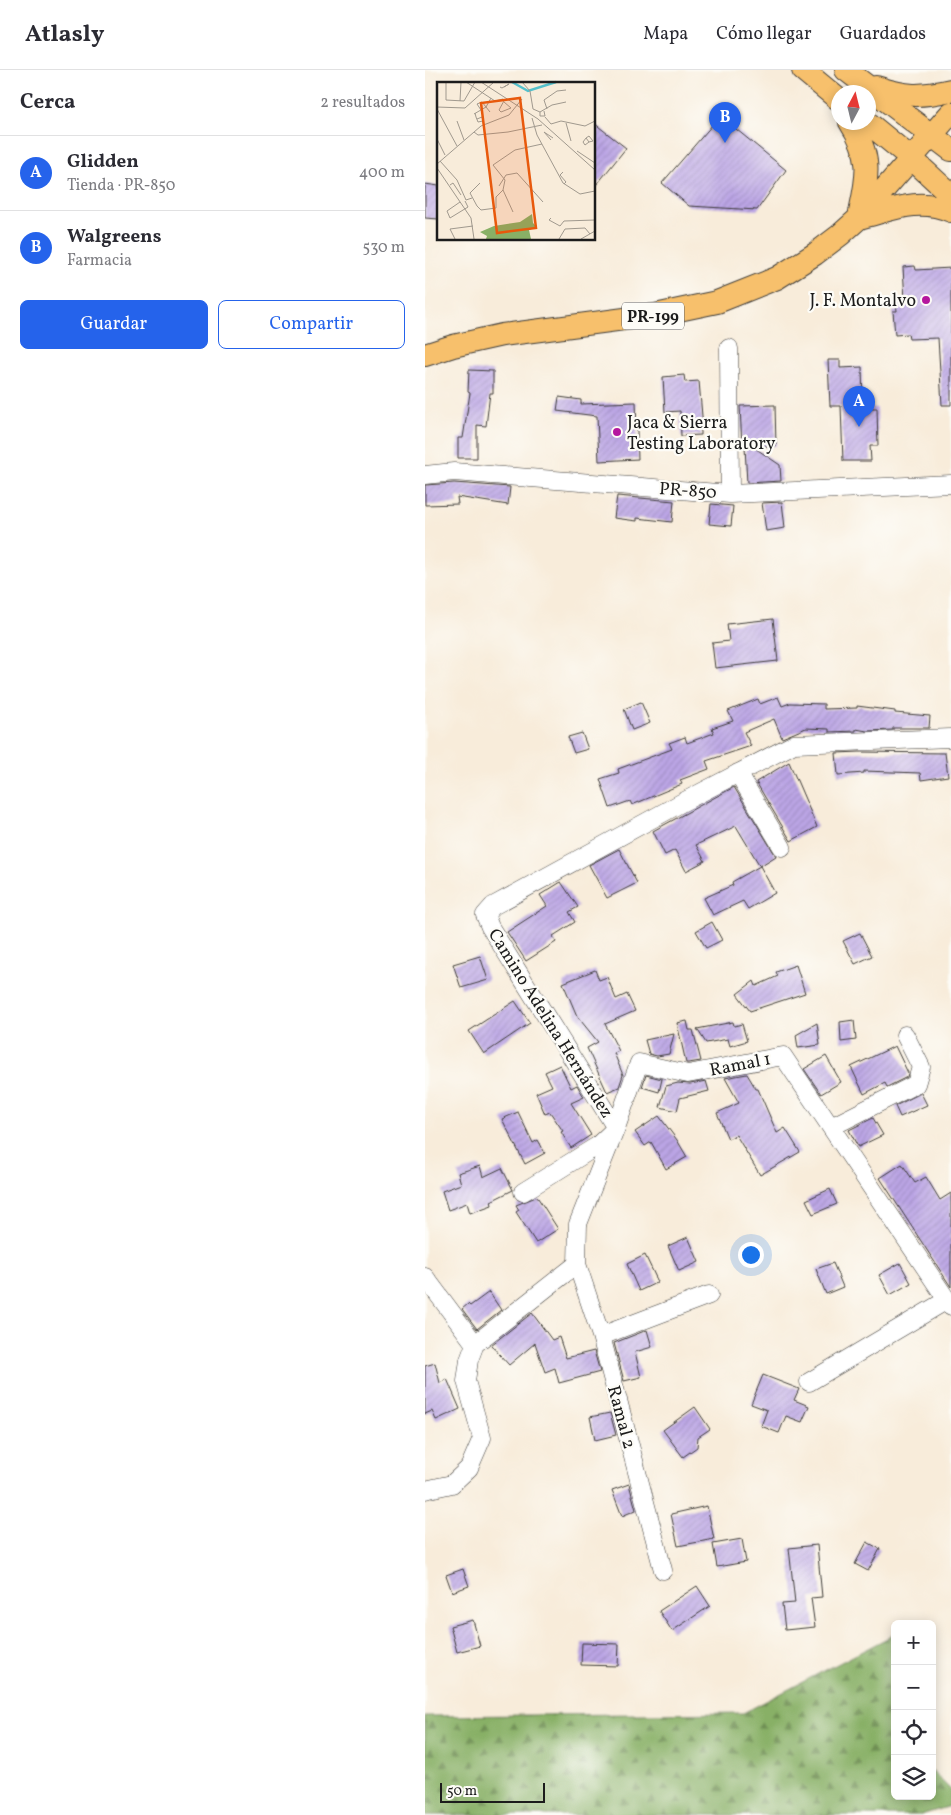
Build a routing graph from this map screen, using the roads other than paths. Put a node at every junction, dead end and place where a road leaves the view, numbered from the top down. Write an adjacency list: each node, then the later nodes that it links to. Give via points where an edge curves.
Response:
1 (803, 70): 4 (main road)
2 (853, 76): 3 (main road, via 903,95 925,96); 8 (main road)
3 (951, 90)
4 (831, 93)
5 (951, 113): 8 (main road, PR-199)
6 (876, 129): 10 (main road)
7 (854, 130): 13 (main road, via 867,162)
8 (931, 135): 9 (main road); 10 (main road, PR-199)
9 (951, 150)
10 (911, 158): 11 (main road); 13 (main road, PR-199)
11 (951, 195)
12 (951, 211): 13 (main road, via 932,205 912,204)
13 (859, 218): 15 (main road, PR-199, via 821,249 777,278 717,302 655,315 503,335)
14 (729, 348): 18 (street)
15 (425, 355)
16 (425, 475): 18 (street, PR-850 / PR-850, via 454,472)
17 (951, 484): 18 (street, PR-850 / PR-850)
18 (730, 494)
19 (951, 738): 20 (street, Camino Adelina Hernández, via 794,744)
20 (738, 774): 21 (street); 24 (street, Camino Adelina Hernández, via 493,906 485,915)
21 (782, 847)
22 (905, 1034): 23 (street, via 921,1067 916,1084)
23 (831, 1127): 24 (street, Ramal 1, via 783,1056 688,1074 639,1063); 29 (street, Ramal 1)
24 (616, 1128): 25 (street, Ramal 1, via 597,1146); 26 (street, Camino Adelina Hernández, via 578,1224)
25 (523, 1192)
26 (577, 1264): 30 (street, Ramal 2); 31 (street)
27 (425, 1277): 31 (street)
28 (709, 1295): 30 (street)
29 (949, 1304): 32 (street)
30 (601, 1336): 34 (street, Ramal 2)
31 (475, 1344): 33 (street, via 466,1382 482,1438 469,1468 451,1484)
32 (809, 1382)
33 (425, 1490)
34 (663, 1570)

